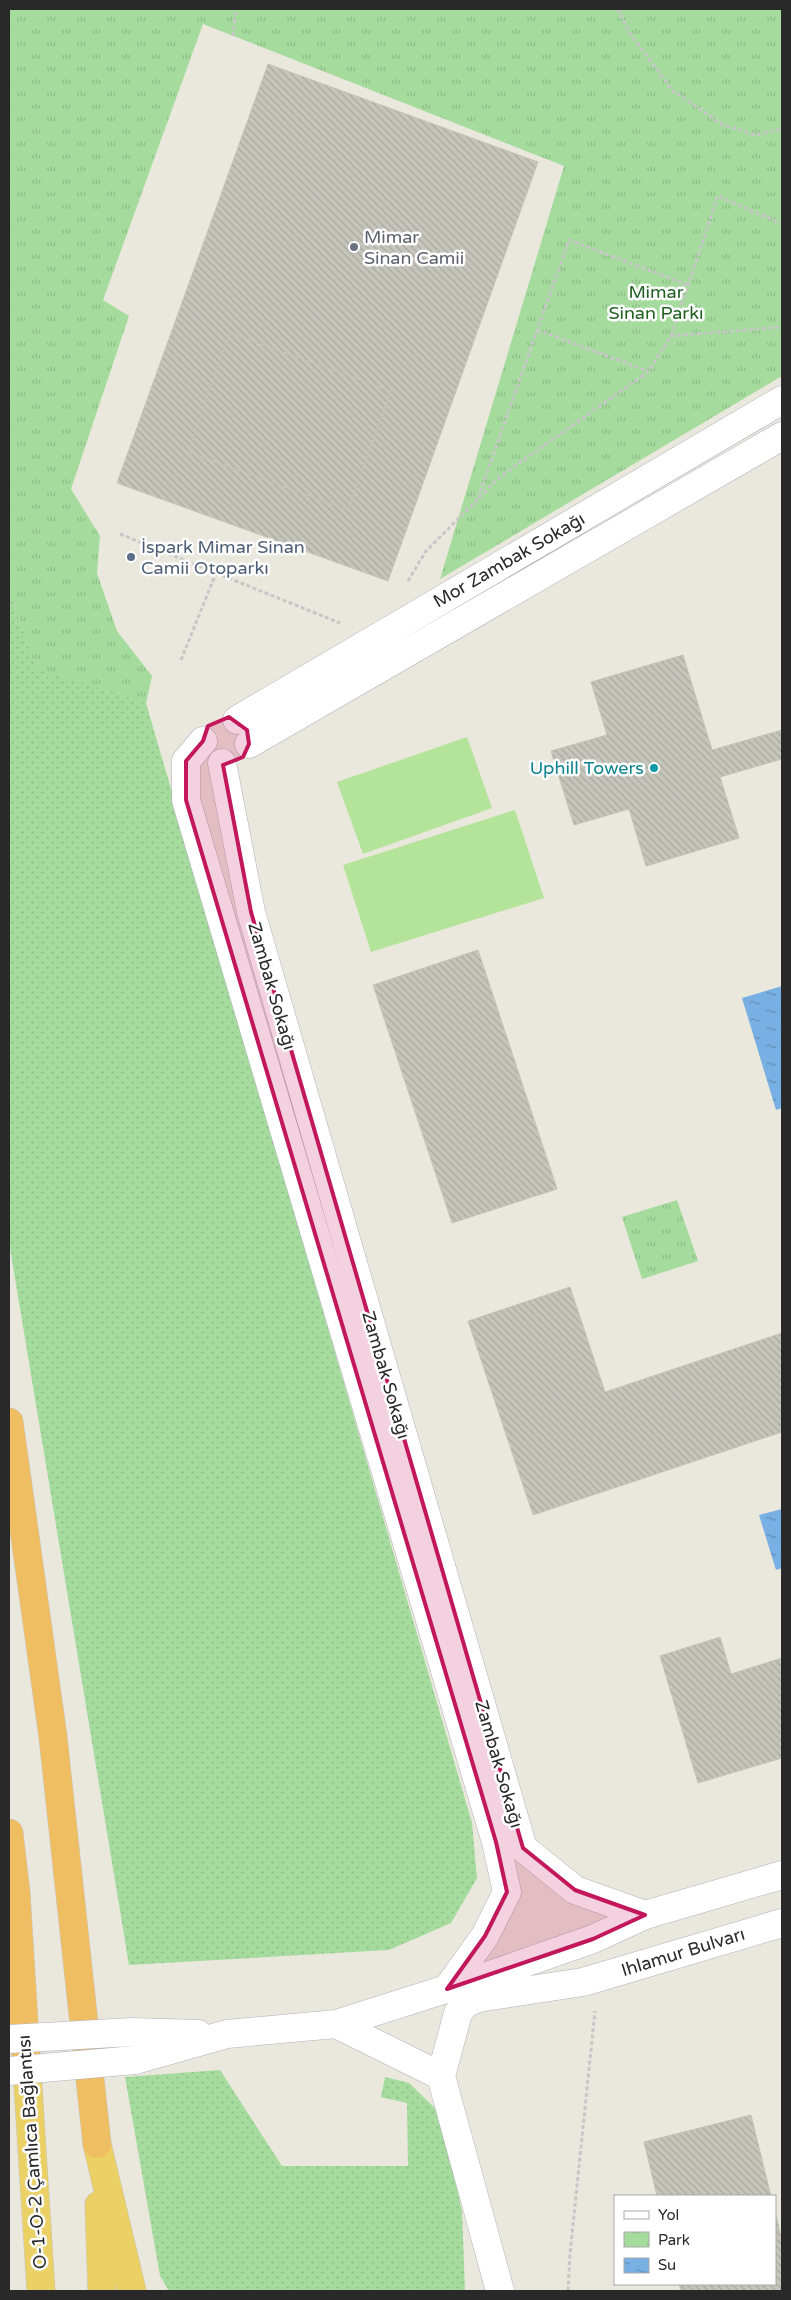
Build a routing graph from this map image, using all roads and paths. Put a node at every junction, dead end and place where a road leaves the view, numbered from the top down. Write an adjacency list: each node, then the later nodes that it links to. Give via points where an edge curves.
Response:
1 (236, 9): 3 (path)
2 (618, 9): 4 (path, via 629,32 672,90 722,124 755,135)
3 (233, 36)
4 (782, 130)
5 (782, 224): 6 (path, via 718,196)
6 (688, 285): 8 (path, via 569,240); 9 (path)
7 (782, 327): 9 (path)
8 (537, 330): 10 (path); 13 (path)
9 (671, 336): 10 (path)
10 (648, 372): 13 (path, via 502,476)
11 (782, 400): 17 (street, Mor Zambak Sokağı)
12 (782, 436): 21 (street, Mor Zambak Sokağı)
13 (477, 501): 16 (path, via 426,551)
14 (120, 534): 15 (path)
15 (216, 573): 17 (path); 18 (path)
16 (406, 586)
17 (376, 638): 19 (street, Mor Zambak Sokağı)
18 (181, 660)
19 (237, 720): 20 (street, via 214,720 204,733); 21 (street, via 247,730)
20 (203, 741): 22 (street, via 209,756); 29 (street, via 186,761 186,800 496,1842 507,1892 485,1936)
21 (249, 744): 22 (street, via 243,757 229,764)
22 (222, 763): 26 (street, Zambak Sokağı, via 251,912 523,1848 575,1890)
23 (9, 1422): 34 (highway, via 53,1737)
24 (9, 1833): 32 (highway, O-1-O-2 Çamlıca Bağlantısı, via 16,1893)
25 (782, 1875): 26 (street)
26 (645, 1915): 29 (street, via 593,1939)
27 (782, 1923): 28 (street, Ihlamur Bulvarı)
28 (590, 1980): 33 (street, Ihlamur Bulvarı, via 478,1998 466,2003 458,2013); 39 (path, via 597,1995)
29 (447, 1989): 30 (street)
30 (336, 2024): 31 (street); 33 (street)
31 (227, 2034): 32 (street, bridge, via 132,2032); 32 (street, bridge, via 135,2060)
32 (15, 2055): 35 (highway, O-1-O-2 Çamlıca Bağlantısı)
33 (440, 2076): 38 (street)
34 (97, 2144): 36 (highway); 37 (highway)
35 (41, 2291)
36 (102, 2291)
37 (132, 2291)
38 (500, 2291)
39 (568, 2291)

